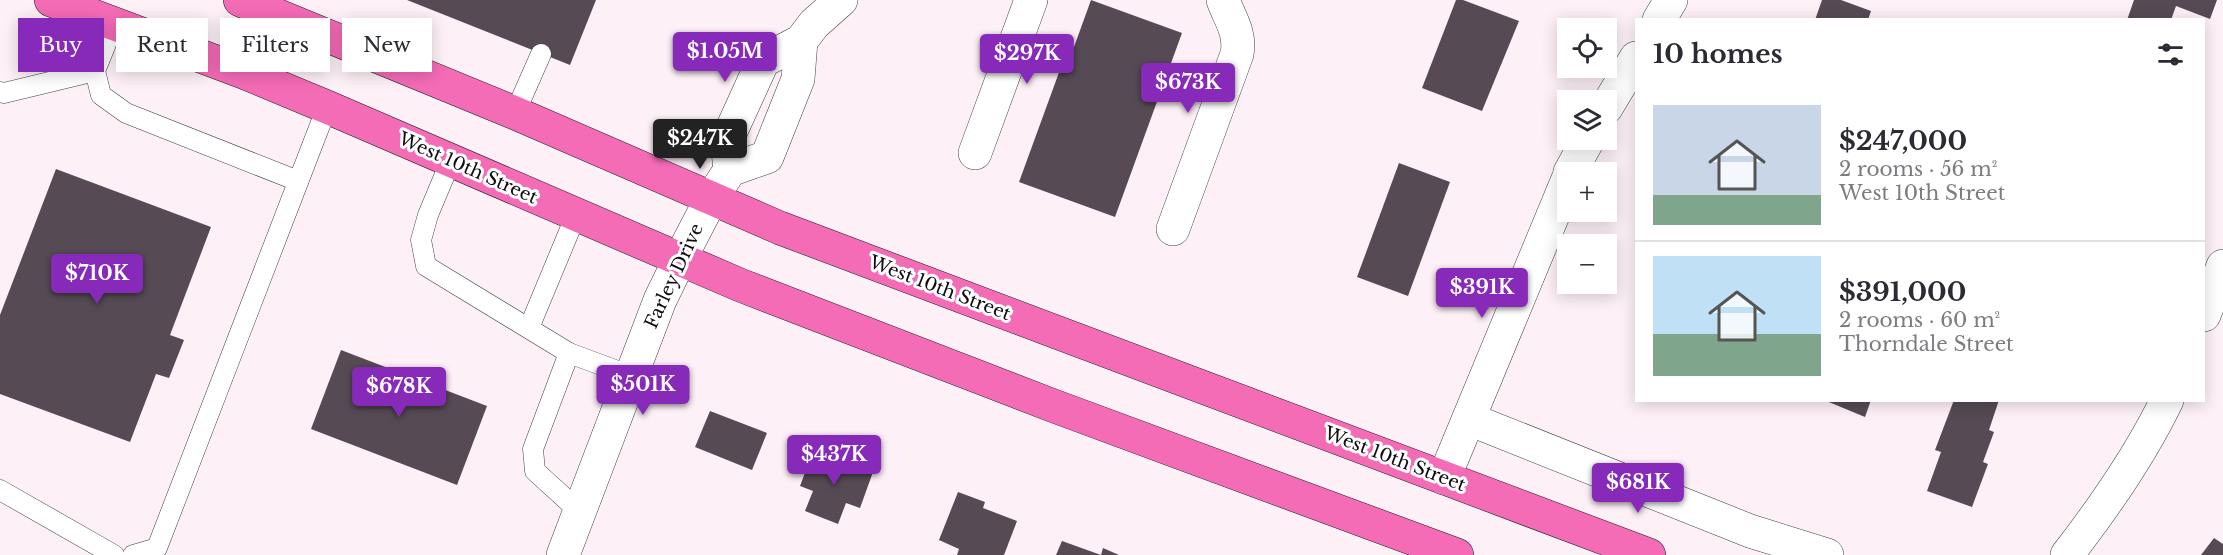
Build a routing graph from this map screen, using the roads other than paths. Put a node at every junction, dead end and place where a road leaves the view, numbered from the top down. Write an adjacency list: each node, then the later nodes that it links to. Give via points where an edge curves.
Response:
1 (51, 0): 8 (main road, West 10th Street)
2 (240, 0): 17 (main road, West 10th Street)
3 (841, 0): 21 (street, Farley Drive, via 801,41 798,79 767,157 730,170)
4 (1031, 0): 18 (street)
5 (1222, 0): 24 (street, via 1238,31 1238,54)
6 (1671, 0): 7 (street)
7 (1660, 18)
8 (114, 24): 9 (lane); 16 (main road, West 10th Street)
9 (104, 48)
10 (542, 54): 17 (lane)
11 (1635, 60): 14 (street)
12 (87, 72): 15 (lane)
13 (95, 72): 20 (lane, via 101,95 126,113)
14 (1617, 90)
15 (0, 92)
16 (327, 107): 19 (main road, West 10th Street); 20 (lane)
17 (516, 113): 21 (main road, West 10th Street)
18 (975, 153)
19 (451, 160): 23 (main road, West 10th Street); 28 (lane, via 421,240 426,266)
20 (298, 181): 36 (lane)
21 (711, 199): 25 (street, Farley Drive); 33 (main road, West 10th Street)
22 (1557, 206): 32 (street)
23 (576, 215): 25 (main road, West 10th Street); 28 (lane)
24 (1173, 229)
25 (680, 259): 30 (street, Farley Drive); 40 (main road, West 10th Street, via 1054,406)
26 (2223, 266): 27 (street)
27 (2205, 312)
28 (529, 328): 29 (lane)
29 (569, 353): 30 (lane); 35 (lane, via 533,450 535,471)
30 (631, 376): 35 (street, Farley Drive)
31 (2166, 402): 43 (street, via 2138,456)
32 (1469, 419): 33 (street); 42 (street, via 1750,531)
33 (1444, 478): 41 (main road, West 10th Street)
34 (0, 490): 37 (lane)
35 (580, 512): 39 (street, Farley Drive)
36 (163, 552): 38 (lane)
37 (114, 555)
38 (133, 555)
39 (563, 555)
40 (1457, 555)
41 (1649, 555)
42 (1827, 555)
43 (2067, 555)

